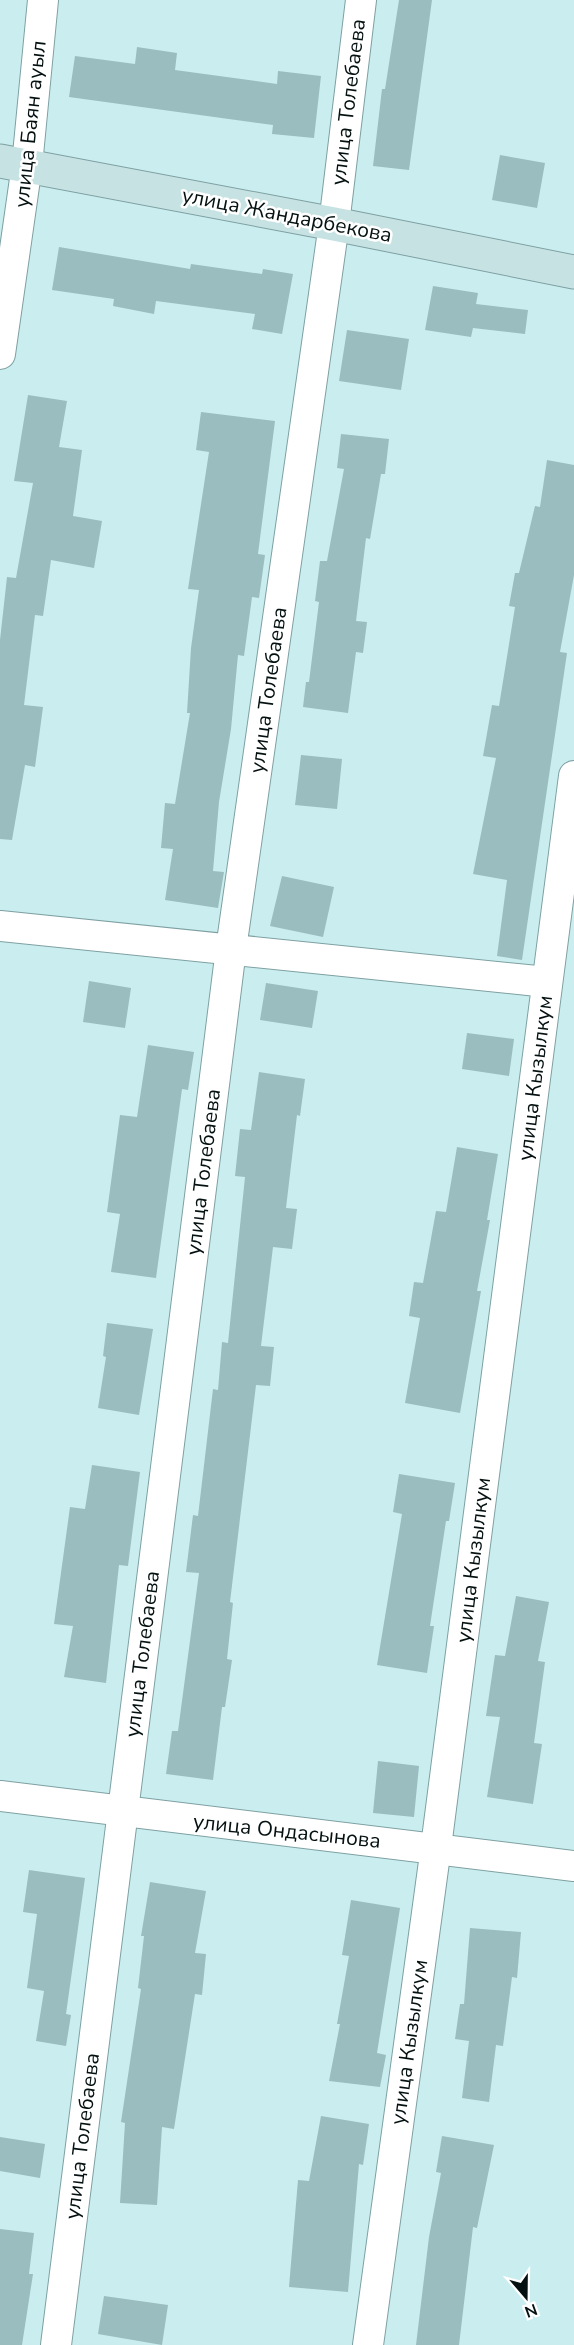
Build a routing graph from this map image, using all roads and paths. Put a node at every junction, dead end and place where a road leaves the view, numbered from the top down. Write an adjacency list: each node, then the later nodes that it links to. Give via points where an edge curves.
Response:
1 (43, 0): 3 (street, улица Баян ауыл)
2 (361, 0): 4 (street, улица Толебаева)
3 (14, 163): 4 (street, улица Жандарбекова); 6 (street, улица Баян ауыл)
4 (334, 224): 5 (street, улица Жандарбекова); 9 (street, улица Толебаева)
5 (574, 272)
6 (0, 354)
7 (574, 776): 10 (street, улица Кызылкум)
8 (0, 926): 9 (street)
9 (231, 949): 10 (street); 12 (street, улица Толебаева)
10 (548, 982): 13 (street, улица Кызылкум)
11 (0, 1796): 12 (street, улица Ондасынова)
12 (123, 1812): 13 (street, улица Ондасынова); 15 (street, улица Толебаева)
13 (436, 1847): 14 (street, улица Ондасынова); 16 (street, улица Кызылкум)
14 (574, 1866)
15 (56, 2345)
16 (368, 2345)

